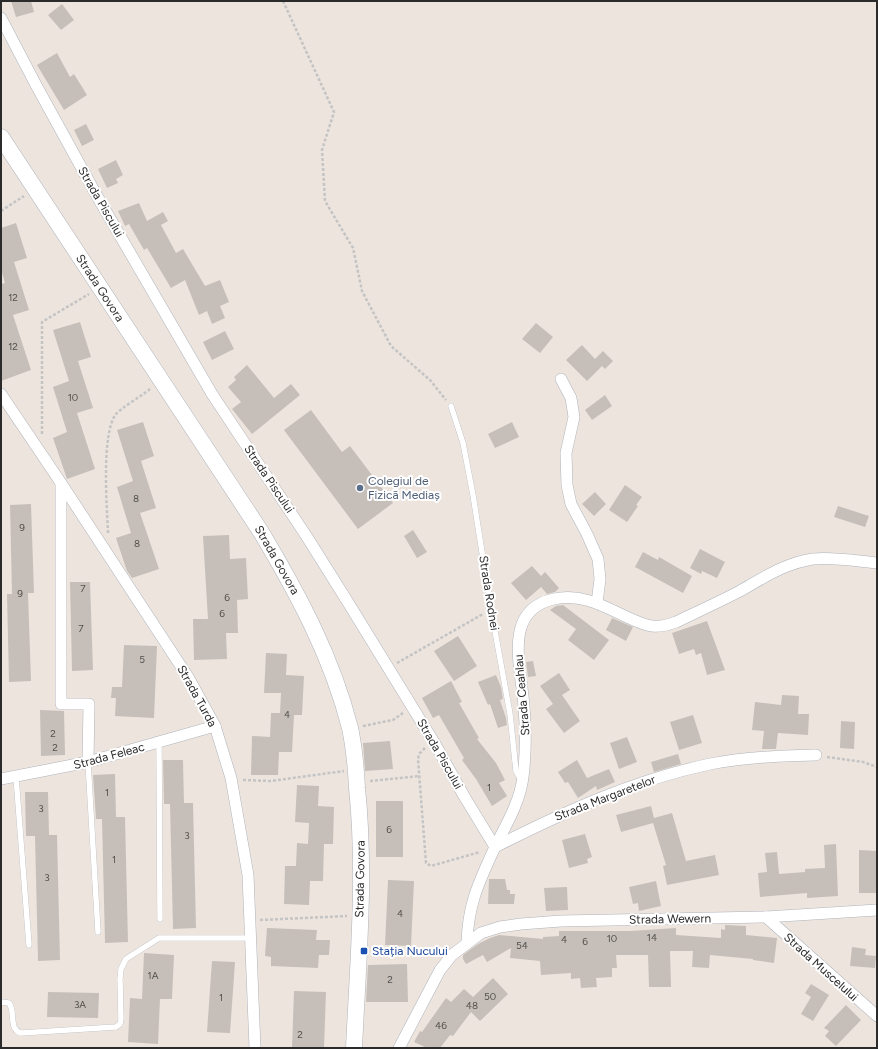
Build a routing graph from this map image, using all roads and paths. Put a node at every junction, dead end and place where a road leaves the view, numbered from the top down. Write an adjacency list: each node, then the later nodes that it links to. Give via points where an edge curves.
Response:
1 (283, 1): 10 (path, via 334,112 322,150 325,201 353,248 362,291 391,346 430,380)
2 (1, 18): 17 (street, Strada Piscului, via 98,196 212,394 307,537)
3 (1, 137): 4 (main road, Strada Govora)
4 (35, 189): 5 (path); 6 (main road, Strada Govora)
5 (1, 211)
6 (99, 288): 8 (main road, Strada Govora); 11 (path, via 42,322)
7 (562, 378): 15 (street, via 571,398 574,417 566,453 567,485 571,504 598,559 600,579)
8 (161, 381): 13 (path, via 116,414 109,430 106,477 109,544); 20 (main road, Strada Govora, via 290,580 322,645)
9 (1, 394): 11 (street, Strada Turda)
10 (451, 406): 16 (lane, Strada Rodnei, via 466,457)
11 (42, 456): 12 (street, Strada Turda)
12 (61, 483): 13 (street, Strada Turda); 24 (street, via 61,704 89,704)
13 (106, 553): 19 (street, Strada Turda, via 188,677)
14 (877, 563): 15 (street, Strada Ceahlau, via 833,558 793,564 666,625 652,626 639,622)
15 (597, 602): 31 (street, Strada Ceahlau, via 572,598 555,599 538,604 525,617 518,638 518,669 524,698 526,736)
16 (491, 609): 17 (path); 31 (lane, Strada Rodnei, via 510,714 516,771)
17 (389, 668): 18 (street, Strada Piscului)
18 (412, 708): 20 (path, via 393,720); 22 (street, Strada Piscului)
19 (215, 726): 21 (street, Strada Feleac); 29 (street, Strada Turda)
20 (350, 728): 26 (main road, Strada Govora)
21 (159, 742): 24 (street, Strada Feleac); 36 (lane)
22 (434, 744): 27 (path, via 419,754); 32 (street, Strada Piscului)
23 (816, 756): 25 (path, via 863,762); 32 (street, Strada Margaretelor, via 770,756 710,764 642,782 575,808)
24 (88, 762): 28 (street, Strada Feleac); 38 (lane)
25 (877, 767)
26 (356, 776): 27 (path); 29 (path, via 271,781); 34 (main road, Strada Govora, via 360,830)
27 (419, 776): 32 (path, via 426,863 431,866)
28 (16, 777): 30 (street, Strada Feleac); 41 (lane)
29 (231, 778): 37 (street, Strada Turda, via 248,875)
30 (1, 779)
31 (523, 779): 32 (street, Strada Ceahlau, via 518,799)
32 (496, 847): 40 (street, via 472,902 467,924)
33 (877, 910): 35 (street, Strada Wewern)
34 (360, 915): 37 (path); 45 (main road, Strada Govora)
35 (766, 917): 40 (street, Strada Wewern, via 521,924 500,926 481,933); 43 (street, Strada Muscelului)
36 (160, 919)
37 (250, 920): 39 (street, Strada Turda)
38 (98, 932)
39 (251, 938): 42 (lane, via 159,938 126,959 120,979 121,1019 116,1027 16,1032 12,1008 9,1003); 44 (street, Strada Turda)
40 (467, 943): 46 (street, Strada Wewern, via 452,955 440,970)
41 (29, 945)
42 (1, 1002)
43 (877, 1016)
44 (255, 1048)
45 (354, 1048)
46 (399, 1048)

